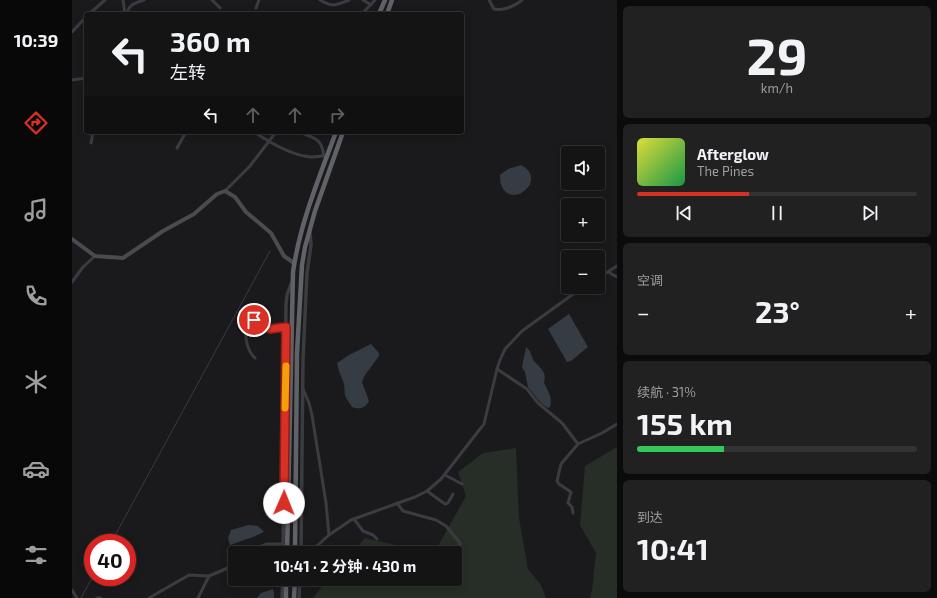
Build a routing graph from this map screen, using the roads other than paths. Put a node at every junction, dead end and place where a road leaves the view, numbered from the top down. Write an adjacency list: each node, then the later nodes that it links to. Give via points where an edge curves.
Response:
1 (104, 0): 17 (street)
2 (122, 0): 18 (street)
3 (144, 0): 19 (street, via 131,5)
4 (212, 0): 15 (street)
5 (259, 0): 16 (street)
6 (320, 0): 7 (street, via 336,5)
7 (349, 0)
8 (363, 0): 14 (street)
9 (375, 0): 14 (street)
10 (384, 0): 21 (highway)
11 (392, 0): 22 (highway)
12 (489, 0): 13 (street, via 494,9 499,10)
13 (522, 0)
14 (371, 4): 20 (street)
15 (220, 8)
16 (256, 8)
17 (91, 12)
18 (125, 12)
19 (127, 12)
20 (364, 12)
21 (381, 12)
22 (388, 12)
23 (84, 19): 24 (street)
24 (72, 32)
25 (84, 78): 26 (street)
26 (72, 80)
27 (93, 134): 35 (street)
28 (185, 134): 36 (street)
29 (257, 134): 34 (street)
30 (275, 134): 34 (street)
31 (304, 134): 37 (street, via 318,140)
32 (335, 134): 37 (highway)
33 (342, 134): 39 (highway)
34 (270, 142): 37 (street, via 303,156); 38 (street)
35 (91, 144)
36 (177, 148)
37 (326, 155): 42 (highway, via 306,212)
38 (225, 191): 41 (main road, via 126,257); 42 (main road, via 235,197 249,215 271,233 284,256)
39 (310, 230): 53 (street); 68 (highway, via 300,284)
40 (72, 239): 41 (main road)
41 (95, 256): 47 (street)
42 (294, 263): 48 (highway)
43 (617, 266): 44 (street)
44 (608, 272): 45 (street); 46 (street)
45 (605, 274)
46 (617, 277)
47 (72, 282)
48 (292, 284): 50 (street, via 286,299); 67 (highway)
49 (573, 294): 52 (street, via 522,331 506,349)
50 (286, 327): 51 (street, via 270,329 254,320 247,325 248,348); 65 (street)
51 (255, 358)
52 (497, 369): 55 (street, via 527,389 538,403 562,423); 56 (street, via 484,424)
53 (303, 389): 63 (street, via 312,415); 69 (street)
54 (617, 424): 55 (street)
55 (578, 444): 61 (street, via 561,464 557,479 559,484 571,492 568,503)
56 (444, 475): 57 (street); 58 (street)
57 (462, 484)
58 (427, 491): 59 (street, via 446,504); 60 (street)
59 (453, 494)
60 (397, 503): 62 (street); 71 (street, via 403,511 436,520 446,526 460,542)
61 (573, 513)
62 (354, 519): 63 (street); 64 (street, via 361,529)
63 (329, 535): 70 (street)
64 (377, 539)
65 (283, 544): 66 (street)
66 (262, 546)
67 (287, 546)
68 (295, 546)
69 (301, 546)
70 (316, 546)
71 (460, 546)
72 (228, 568): 73 (street)
73 (209, 576): 82 (street, via 189,575); 83 (street)
74 (283, 586): 84 (street)
75 (286, 586): 85 (highway)
76 (295, 586): 86 (highway)
77 (300, 586): 87 (street)
78 (72, 590): 79 (street)
79 (77, 598)
80 (97, 598): 81 (street)
81 (101, 598)
82 (149, 598)
83 (198, 598)
84 (282, 598)
85 (286, 598)
86 (294, 598)
87 (299, 598)

